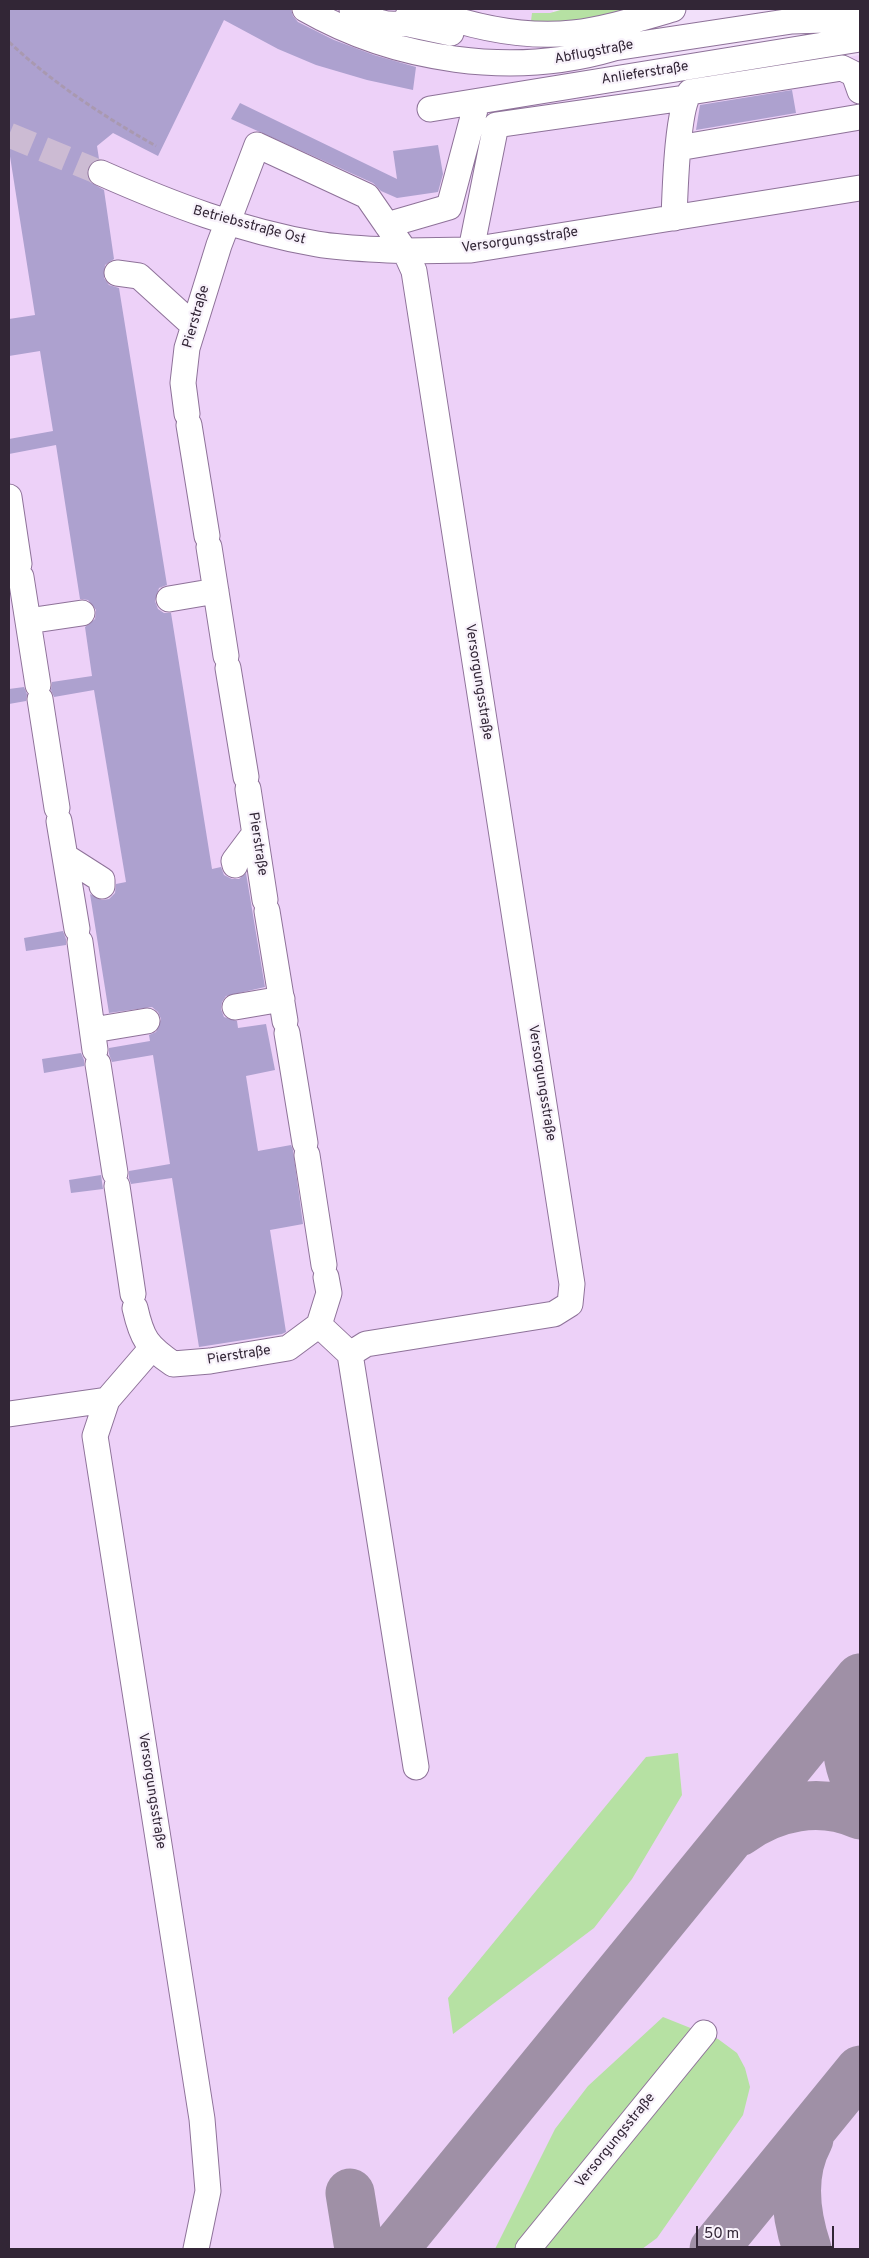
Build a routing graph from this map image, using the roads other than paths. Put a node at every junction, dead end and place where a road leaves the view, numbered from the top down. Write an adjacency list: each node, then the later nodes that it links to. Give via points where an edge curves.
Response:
1 (305, 9): 7 (street, Abflugstraße, via 357,35 392,46 480,62 549,61)
2 (352, 9): 4 (street, via 387,25)
3 (673, 9): 4 (street, via 573,33 532,34)
4 (413, 13): 7 (street, via 493,44)
5 (860, 14): 7 (street, Abflugstraße)
6 (860, 39): 10 (street, Anlieferstraße)
7 (614, 48)
8 (860, 91): 9 (street, via 854,74 842,68 690,92)
9 (685, 98): 13 (street); 19 (street, via 496,125)
10 (477, 102): 11 (street, Anlieferstraße); 18 (street, via 449,207)
11 (430, 109)
12 (860, 117): 13 (street)
13 (678, 148): 16 (street)
14 (101, 173): 17 (street, Betriebsstraße Ost)
15 (860, 188): 16 (street, Versorgungsstraße)
16 (674, 218): 19 (street, Versorgungsstraße)
17 (228, 224): 18 (street, Pierstraße, via 257,145 367,196); 20 (street, Betriebsstraße Ost, via 318,244); 22 (street, Pierstraße)
18 (386, 225): 20 (street)
19 (471, 250): 20 (street, Versorgungsstraße)
20 (404, 251): 38 (street, Versorgungsstraße, via 414,271 572,1284 570,1304 554,1314 366,1344)
21 (117, 273): 22 (street, via 139,276)
22 (194, 326): 24 (street, Pierstraße, via 187,348 183,382)
23 (9, 497): 27 (street, Pierstraße)
24 (216, 591): 25 (street); 28 (street, Pierstraße)
25 (169, 599)
26 (82, 613): 27 (street)
27 (28, 621): 29 (street, Pierstraße)
28 (255, 833): 30 (street); 33 (street, Pierstraße)
29 (66, 858): 31 (street, via 102,880); 35 (street, Pierstraße)
30 (234, 865)
31 (102, 886)
32 (249, 1000): 33 (street)
33 (285, 1018): 36 (street, Pierstraße, via 329,1293)
34 (131, 1019): 35 (street)
35 (95, 1048): 37 (street, Pierstraße, via 134,1301 139,1326)
36 (319, 1325): 37 (street, Pierstraße, via 288,1348 210,1361 173,1364); 38 (street)
37 (151, 1349): 39 (street, Versorgungsstraße)
38 (350, 1354): 41 (street)
39 (107, 1400): 40 (street); 43 (street, Versorgungsstraße, via 95,1436 202,2119 208,2191)
40 (9, 1414)
41 (416, 1767)
42 (704, 2033): 44 (street, Versorgungsstraße)
43 (196, 2249)
44 (528, 2249)

